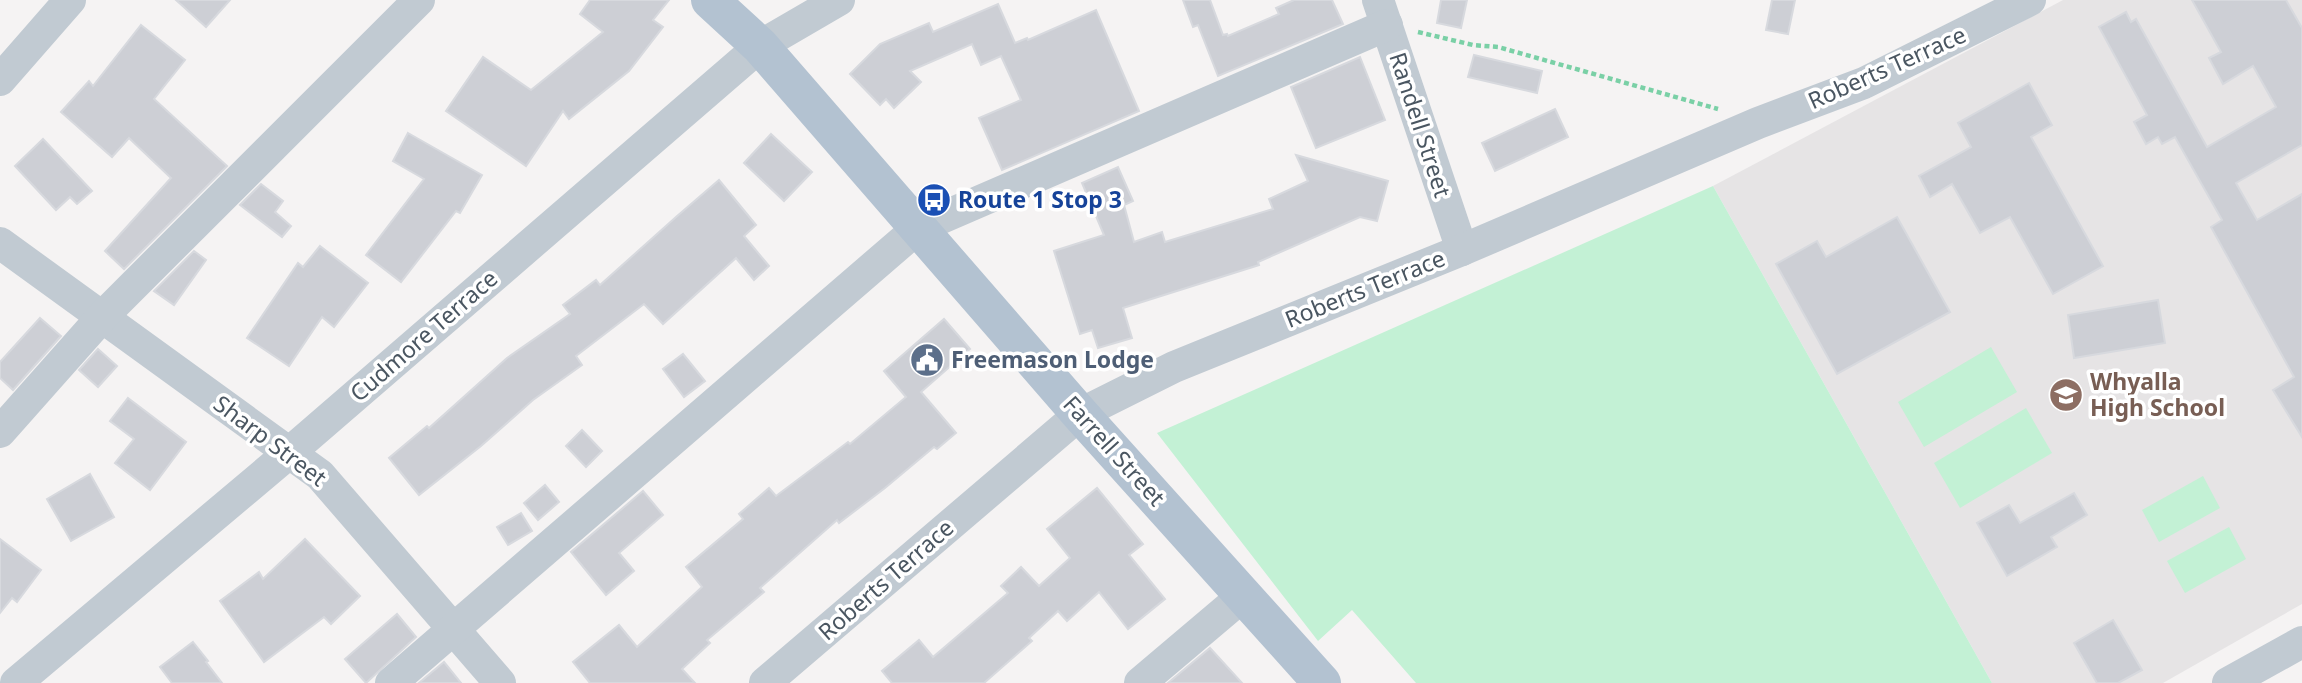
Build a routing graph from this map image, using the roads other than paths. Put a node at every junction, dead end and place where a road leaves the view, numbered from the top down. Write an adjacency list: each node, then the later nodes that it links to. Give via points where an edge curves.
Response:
1 (70, 0): 8 (street)
2 (419, 0): 12 (street)
3 (710, 0): 7 (main road, Farrell Street)
4 (839, 0): 7 (street, Cudmore Terrace)
5 (2030, 0): 11 (street, Roberts Terrace, via 1864,83 1758,123)
6 (1382, 12): 9 (street); 11 (street, Randell Street)
7 (760, 46): 9 (main road, Farrell Street); 15 (street, Cudmore Terrace)
8 (0, 80)
9 (918, 228): 13 (main road, Farrell Street); 17 (street)
10 (0, 243): 12 (street, Sharp Street)
11 (1462, 250): 13 (street, Roberts Terrace, via 1174,367)
12 (102, 317): 14 (street); 15 (street, Sharp Street)
13 (1080, 414): 16 (main road, Farrell Street); 23 (street, Roberts Terrace)
14 (0, 432)
15 (289, 453): 17 (street, Sharp Street, via 320,475); 20 (street, Cudmore Terrace)
16 (1244, 594): 24 (street); 25 (main road, Farrell Street)
17 (453, 629): 21 (street); 22 (street, Sharp Street)
18 (2302, 642): 19 (street)
19 (2244, 679)
20 (16, 683)
21 (391, 683)
22 (500, 683)
23 (765, 683)
24 (1140, 683)
25 (1322, 683)

